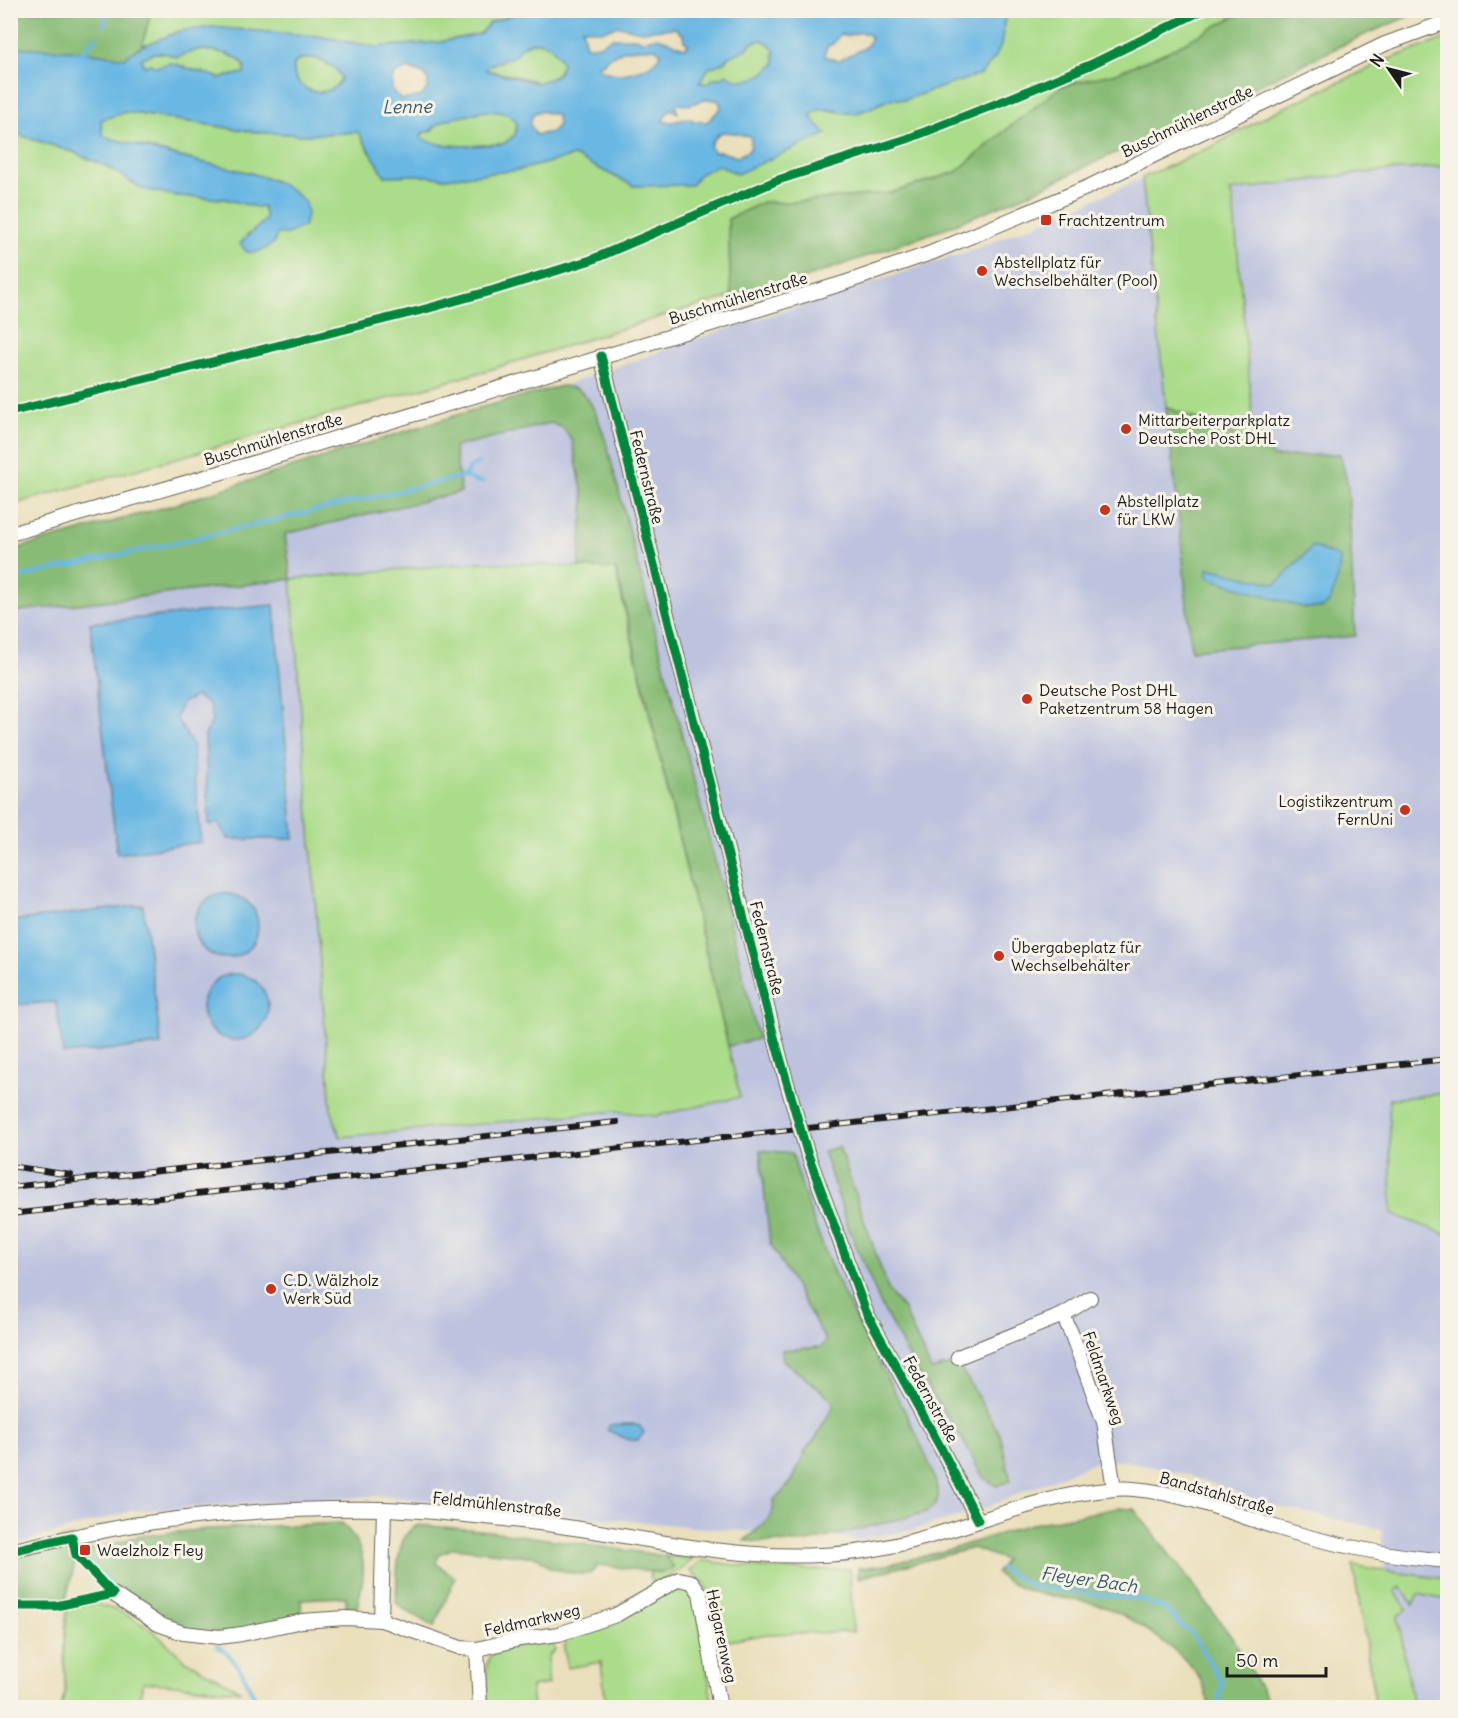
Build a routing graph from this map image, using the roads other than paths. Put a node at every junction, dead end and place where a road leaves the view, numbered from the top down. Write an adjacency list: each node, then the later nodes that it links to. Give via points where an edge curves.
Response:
1 (1448, 21): 2 (street, Buschmühlenstraße, via 1385,44 1086,188 931,253)
2 (601, 356): 3 (street, Buschmühlenstraße); 9 (street, Federnstraße, bridge, via 807,1152 866,1312)
3 (10, 534)
4 (1090, 1298): 5 (street)
5 (1063, 1315): 6 (street); 7 (street, Feldmarkweg, via 1104,1422)
6 (957, 1357)
7 (1114, 1489): 9 (street, Bandstahlstraße, via 1062,1496); 11 (street, Bandstahlstraße, via 1174,1496 1313,1538)
8 (384, 1509): 9 (street, Feldmühlenstraße, via 523,1521 708,1549 816,1556 869,1550); 10 (street, Feldmühlenstraße, via 203,1517 141,1524); 14 (street)
9 (978, 1520)
10 (10, 1551)
11 (1448, 1562)
12 (683, 1579): 15 (street, Feldmarkweg, via 616,1615 559,1634); 17 (street, Heigarenweg, via 692,1582 700,1593)
13 (113, 1594): 14 (street, Feldmarkweg, via 158,1624 183,1633 219,1637 302,1621)
14 (381, 1620): 15 (street, Feldmarkweg, via 461,1648)
15 (477, 1649): 16 (street)
16 (480, 1707)
17 (720, 1707)

